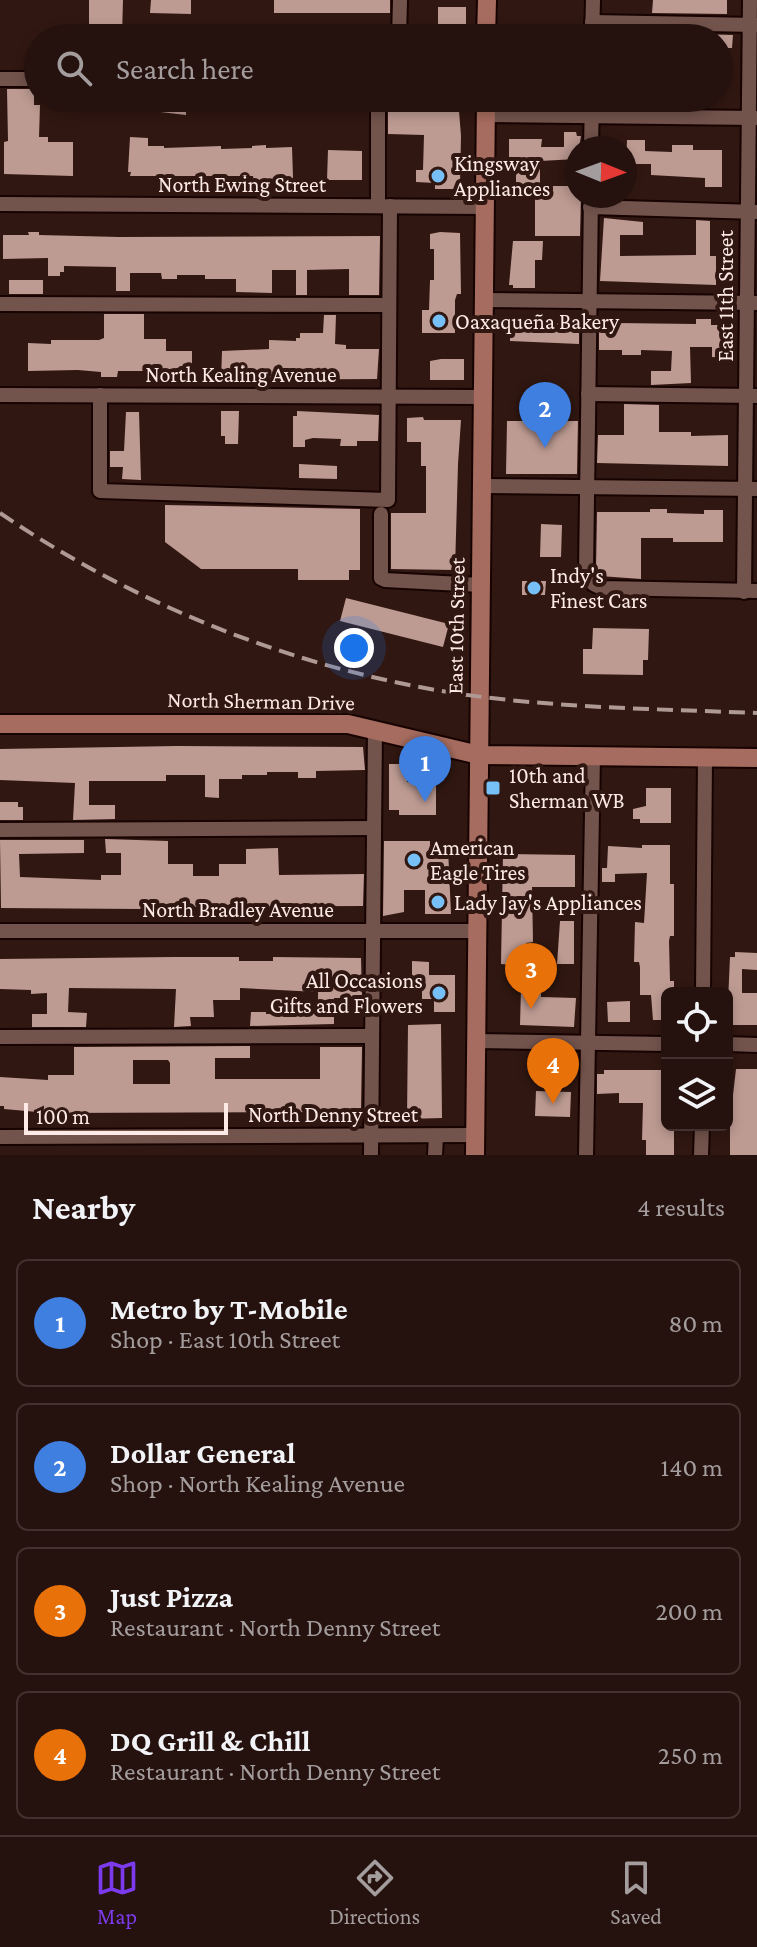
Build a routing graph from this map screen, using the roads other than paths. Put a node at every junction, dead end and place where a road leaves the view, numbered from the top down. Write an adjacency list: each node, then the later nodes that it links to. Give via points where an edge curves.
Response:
1 (400, 0): 6 (street)
2 (487, 0): 7 (main road)
3 (593, 0): 5 (street)
4 (750, 0): 8 (street, East 11th Street)
5 (592, 22): 8 (street)
6 (399, 24)
7 (486, 24)
8 (753, 24): 16 (street, East 11th Street)
9 (0, 79): 10 (street)
10 (24, 79)
11 (379, 112): 20 (street)
12 (486, 112): 21 (main road, East 10th Street)
13 (544, 112): 15 (street)
14 (591, 112): 15 (street)
15 (591, 116): 16 (street); 17 (street)
16 (753, 118): 23 (street, East 11th Street)
17 (591, 136)
18 (0, 204): 20 (street, North Ewing Street)
19 (637, 204): 23 (street)
20 (384, 206): 21 (street, North Ewing Street); 28 (street)
21 (485, 207): 24 (main road, East 10th Street)
22 (590, 208): 25 (street)
23 (752, 212): 26 (street, East 11th Street)
24 (484, 300): 25 (street); 34 (main road, East 10th Street)
25 (589, 301): 26 (street); 29 (street)
26 (752, 303): 32 (street, East 11th Street)
27 (0, 304): 28 (street)
28 (389, 305): 33 (street)
29 (588, 394): 32 (street); 36 (street)
30 (0, 395): 31 (street, North Kealing Avenue)
31 (100, 395): 33 (street, North Kealing Avenue); 33 (street, via 100,491 388,500)
32 (751, 396): 37 (street, East 11th Street)
33 (389, 397): 34 (street, North Kealing Avenue)
34 (482, 397): 35 (main road, East 10th Street)
35 (482, 486): 36 (street); 39 (main road, East 10th Street)
36 (587, 487): 37 (street); 40 (street, via 586,572 592,585)
37 (751, 489): 40 (street, East 11th Street)
38 (381, 514): 39 (street, via 381,578)
39 (481, 585): 43 (main road, East 10th Street)
40 (751, 592)
41 (0, 724): 42 (main road, North Sherman Drive, via 348,724)
42 (375, 729): 43 (main road, North Sherman Drive); 47 (street)
43 (479, 755): 44 (main road, North Sherman Drive); 51 (main road, East 10th Street)
44 (593, 756): 45 (main road, North Sherman Drive); 56 (street)
45 (705, 758): 46 (main road, North Sherman Drive); 52 (street)
46 (757, 758)
47 (374, 828): 48 (street); 49 (street)
48 (0, 830)
49 (373, 930): 50 (street, North Bradley Avenue); 51 (street, North Bradley Avenue); 53 (street)
50 (0, 931)
51 (477, 931): 55 (main road, East 10th Street)
52 (703, 987)
53 (372, 1036): 54 (street); 62 (street)
54 (0, 1037)
55 (476, 1041): 56 (street); 61 (main road, East 10th Street)
56 (588, 1043): 57 (street); 68 (street)
57 (661, 1044)
58 (733, 1044): 59 (street)
59 (757, 1045)
60 (702, 1131): 69 (street)
61 (475, 1135): 63 (street, North Denny Street); 67 (main road, East 10th Street)
62 (371, 1136): 63 (street, North Denny Street); 64 (street, North Denny Street); 65 (street)
63 (436, 1136): 66 (street)
64 (0, 1137)
65 (371, 1155)
66 (435, 1155)
67 (475, 1155)
68 (586, 1155)
69 (701, 1155)

